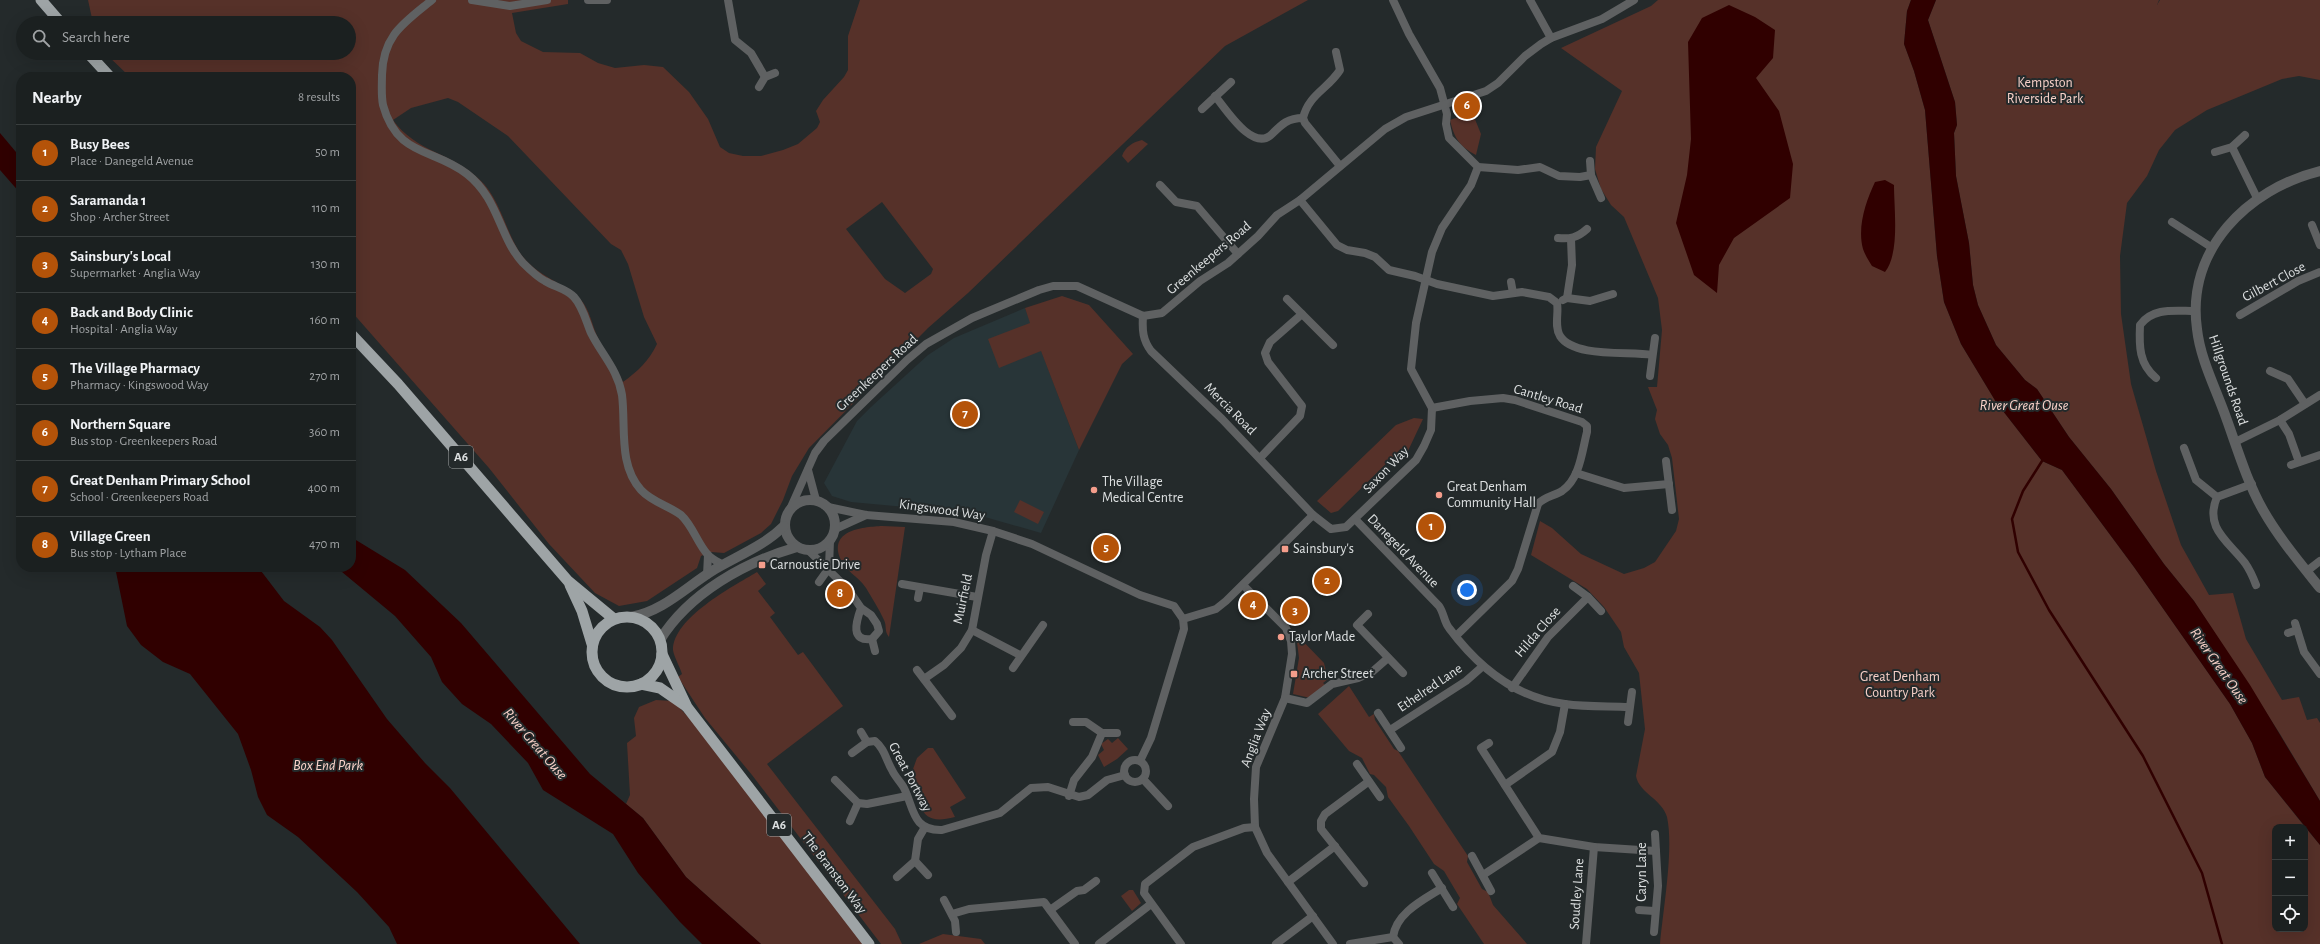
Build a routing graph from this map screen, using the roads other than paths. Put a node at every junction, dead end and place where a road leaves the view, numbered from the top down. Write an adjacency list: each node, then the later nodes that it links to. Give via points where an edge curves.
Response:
1 (41, 0): 11 (highway)
2 (432, 0): 90 (street, via 405,21 389,42 384,57 382,89 383,104 389,118 405,142 421,152 453,165 477,183 487,195 522,262 545,281 574,296 592,334 618,378 622,395 626,461 632,475 641,490 682,516)
3 (472, 0): 4 (street, via 510,6)
4 (548, 0)
5 (588, 0): 6 (street)
6 (607, 0)
7 (728, 0): 17 (street, via 735,40 751,53)
8 (1393, 0): 21 (street, via 1440,88)
9 (1530, 0): 12 (street)
10 (1634, 0): 12 (street, Greenkeepers Road, via 1602,19)
11 (55, 16)
12 (1551, 38): 21 (street, Greenkeepers Road, via 1525,56 1498,83 1486,91)
13 (1336, 52): 23 (street, via 1340,70 1335,78 1313,97)
14 (94, 60): 15 (highway)
15 (105, 72)
16 (775, 73): 17 (street)
17 (765, 77): 19 (street)
18 (1231, 82): 20 (street)
19 (759, 87)
20 (1215, 96): 22 (street); 23 (street, via 1251,138 1262,140 1292,118)
21 (1445, 105): 28 (street, Greenkeepers Road, via 1394,123); 29 (street, via 1449,138 1475,161)
22 (1202, 108)
23 (1303, 118): 28 (street)
24 (2245, 135): 25 (street)
25 (2232, 147): 26 (street); 34 (street)
26 (2215, 152)
27 (1590, 161): 31 (street)
28 (1340, 166): 35 (street, Greenkeepers Road)
29 (1478, 167): 31 (street, via 1518,170 1540,167 1559,176); 45 (street, Saxon Way, via 1471,185 1442,228 1432,252)
30 (2320, 171): 34 (street, Hillgrounds Road, via 2293,180)
31 (1591, 175): 33 (street)
32 (1160, 185): 43 (street, via 1176,202 1197,206)
33 (1601, 198)
34 (2257, 198): 42 (street, Hillgrounds Road, via 2231,221)
35 (1300, 200): 43 (street, Greenkeepers Road, via 1277,215); 45 (street, via 1342,249 1365,253 1389,270)
36 (2312, 225): 41 (street)
37 (2175, 227): 42 (street)
38 (1587, 229): 40 (street, via 1580,236)
39 (1558, 238): 40 (street)
40 (1571, 239): 49 (street, via 1572,265)
41 (2320, 245)
42 (2211, 247): 52 (street, Hillgrounds Road, via 2199,281)
43 (1238, 254): 55 (street, Greenkeepers Road, via 1162,313)
44 (2320, 272): 54 (street, Gilbert Close, via 2291,285)
45 (1425, 280): 47 (street, via 1493,296); 65 (street, Saxon Way, via 1411,363 1415,378)
46 (1511, 282): 47 (street)
47 (1513, 293): 51 (street, via 1549,297)
48 (1613, 294): 49 (street, via 1590,301)
49 (1567, 298): 51 (street)
50 (1287, 299): 53 (street)
51 (1557, 303): 59 (street, via 1558,330 1566,342 1590,351)
52 (2195, 310): 62 (street, via 2160,312 2151,315 2140,325 2143,362); 67 (street, Hillgrounds Road, via 2200,347)
53 (1302, 314): 58 (street); 70 (street, via 1270,342 1265,353 1268,362 1302,406 1300,416)
54 (2240, 315)
55 (1143, 316): 70 (street, Mercia Road, via 1145,342 1152,351); 72 (street, Greenkeepers Road, via 1077,286 1066,285 1040,290 972,318 940,334 907,360 824,441)
56 (1655, 338): 59 (street)
57 (356, 339): 96 (highway, A6, via 398,384)
58 (1332, 345)
59 (1652, 354): 61 (street)
60 (2270, 371): 64 (street, via 2288,379)
61 (1650, 376)
62 (2156, 378)
63 (2320, 395): 64 (street)
64 (2305, 404): 66 (street)
65 (1432, 408): 73 (street, Cantley Road, via 1503,398 1582,422 1587,426 1587,432); 83 (street, Saxon Way, via 1431,430 1416,460)
66 (2280, 420): 67 (street); 69 (street, via 2289,434 2295,464)
67 (2235, 442): 75 (street, Hillgrounds Road)
68 (2184, 448): 76 (street, via 2184,459 2196,480)
69 (2320, 455)
70 (1260, 458): 82 (street, Mercia Road)
71 (1666, 460): 74 (street)
72 (808, 470): 77 (street); 78 (street, Greenkeepers Road)
73 (1576, 473): 74 (street, via 1624,488); 116 (street, Cantley Road, via 1570,485 1538,504 1512,581)
74 (1669, 484): 80 (street)
75 (2252, 484): 76 (street); 94 (street, Hillgrounds Road, via 2272,525)
76 (2217, 497): 98 (street, via 2213,507 2215,526 2244,562)
77 (816, 500): 78 (street, via 803,501); 79 (street)
78 (791, 507): 84 (street)
79 (828, 507): 81 (street, Kingswood Way); 85 (street, via 833,514)
80 (1672, 510)
81 (866, 515): 85 (street, Kingswood Way); 86 (street, Kingswood Way, via 947,522)
82 (1313, 515): 83 (street, Saxon Way, via 1331,529 1346,527); 100 (street)
83 (1354, 519): 116 (street, Danegeld Avenue, via 1439,606 1448,627)
84 (784, 526): 88 (street, via 786,534); 92 (street, via 765,543)
85 (835, 529): 87 (street)
86 (993, 531): 104 (street, Muirfield); 112 (street, Kingswood Way, via 1032,544 1140,595 1174,606)
87 (830, 540): 89 (street, via 823,546); 93 (street)
88 (797, 547): 89 (street); 118 (street, via 755,561 728,576 692,603 669,626)
89 (808, 550): 93 (street)
90 (708, 555): 92 (street); 95 (street)
91 (2320, 561): 94 (street)
92 (723, 565): 95 (street)
93 (829, 568): 97 (street); 107 (street, via 855,597)
94 (2307, 571): 103 (street, Hillgrounds Road)
95 (707, 575): 110 (street, via 656,610)
96 (568, 581): 111 (highway, A6); 119 (highway, A6, via 582,611)
97 (820, 582)
98 (2252, 582)
99 (902, 584): 102 (street)
100 (1243, 585): 112 (street, via 1216,609); 133 (street, Anglia Way, via 1277,618 1289,635 1292,654)
101 (1573, 586): 105 (street)
102 (920, 588): 104 (street); 106 (street)
103 (2320, 588)
104 (977, 597): 114 (street, Muirfield)
105 (1588, 597): 108 (street); 131 (street, Hilda Close, via 1548,637)
106 (918, 598)
107 (860, 608): 117 (street, via 871,615 877,624 879,631); 117 (street, via 856,630 865,640)
108 (1601, 611)
109 (1368, 614): 123 (street, via 1357,624)
110 (631, 617): 111 (highway); 118 (highway, via 648,624)
111 (614, 619): 119 (highway, via 604,625)
112 (1183, 619): 149 (street, via 1184,629 1178,652 1151,738)
113 (1043, 625): 122 (street)
114 (972, 630): 122 (street); 129 (street, Muirfield, via 961,648 944,665)
115 (2288, 633): 128 (street, via 2296,627 2304,652)
116 (1456, 636): 124 (street, Danegeld Avenue)
117 (872, 639): 120 (street)
118 (660, 640): 121 (highway)
119 (592, 644): 130 (highway, via 591,655 594,665 608,682 630,687)
120 (874, 651)
121 (662, 654): 130 (highway, via 659,666 651,677); 135 (highway, The Branston Way / A6)
122 (1020, 655): 125 (street)
123 (1388, 658): 127 (street); 133 (street, via 1372,672 1332,684 1307,703)
124 (1483, 666): 131 (street, Danegeld Avenue); 141 (street, Ethelred Lane, via 1466,681)
125 (1013, 668)
126 (917, 670): 129 (street)
127 (1402, 673)
128 (2320, 674)
129 (924, 679): 138 (street)
130 (641, 684): 135 (highway, The Branston Way / A6, via 660,688)
131 (1512, 688): 134 (street, Danegeld Avenue, via 1537,698)
132 (1632, 692): 136 (street)
133 (1285, 698): 163 (street, Anglia Way, via 1256,768)
134 (1565, 704): 136 (street, Danegeld Avenue); 155 (street, via 1559,737 1552,752)
135 (687, 707): 191 (highway, The Branston Way / A6)
136 (1629, 707): 140 (street)
137 (1378, 713): 141 (street, Ethelred Lane)
138 (952, 716)
139 (1074, 722): 143 (street, via 1086,722)
140 (1628, 722)
141 (1390, 730): 147 (street, Ethelred Lane)
142 (861, 732): 145 (street, Great Portway)
143 (1102, 733): 144 (street); 157 (street, via 1092,757 1074,780)
144 (1117, 733)
145 (867, 742): 148 (street, Great Portway); 156 (street, Great Portway, via 875,741 881,746 891,770 902,784)
146 (1489, 743): 155 (street, via 1481,748)
147 (1401, 748)
148 (852, 753)
149 (1140, 761): 151 (street, via 1133,760 1127,764); 152 (street, via 1146,769)
150 (1356, 764): 154 (street)
151 (1125, 774): 152 (street, via 1133,781); 157 (street, Great Portway, via 1107,780 1088,795)
152 (1142, 779): 160 (street)
153 (835, 780): 159 (street)
154 (1368, 782): 158 (street); 166 (street, via 1325,814 1321,821 1321,828)
155 (1505, 785): 165 (street)
156 (907, 796): 159 (street, via 868,804); 162 (street, Great Portway, via 911,812)
157 (1070, 796): 162 (street, Great Portway, via 1048,787 1031,788 1000,813 942,830)
158 (1380, 797)
159 (858, 803): 161 (street)
160 (1168, 806)
161 (850, 821)
162 (925, 827): 170 (street, via 918,839)
163 (1255, 827): 176 (street, Anglia Way, via 1267,853); 181 (street, via 1244,828 1193,847 1145,884 1144,893)
164 (1655, 834): 168 (street, Caryn Lane)
165 (1539, 838): 167 (street); 173 (street)
166 (1335, 846): 176 (street); 177 (street)
167 (1594, 847): 168 (street); 199 (street, Soudley Lane)
168 (1656, 851): 185 (street, Caryn Lane, via 1658,886)
169 (1472, 856): 173 (street)
170 (915, 861): 172 (street); 174 (street)
171 (1432, 873): 178 (street)
172 (928, 875)
173 (1483, 875): 179 (street)
174 (897, 877)
175 (1096, 881): 183 (street)
176 (1288, 882): 187 (street, Anglia Way)
177 (1364, 882)
178 (1442, 888): 182 (street); 190 (street, via 1399,918 1394,925)
179 (1491, 891)
180 (944, 900): 186 (street)
181 (1151, 904): 193 (street); 194 (street)
182 (1453, 907)
183 (1050, 910): 186 (street, via 1044,902 969,909); 192 (street)
184 (1639, 910): 185 (street, Caryn Lane)
185 (1654, 911): 189 (street, Caryn Lane)
186 (952, 914): 188 (street)
187 (1313, 916): 195 (street); 196 (street, Anglia Way)
188 (956, 932)
189 (1654, 932)
190 (1393, 936): 197 (street); 198 (street)
191 (870, 944)
192 (1075, 944)
193 (1099, 944)
194 (1181, 944)
195 (1276, 944)
196 (1334, 944)
197 (1350, 944)
198 (1399, 944)
199 (1586, 944)

